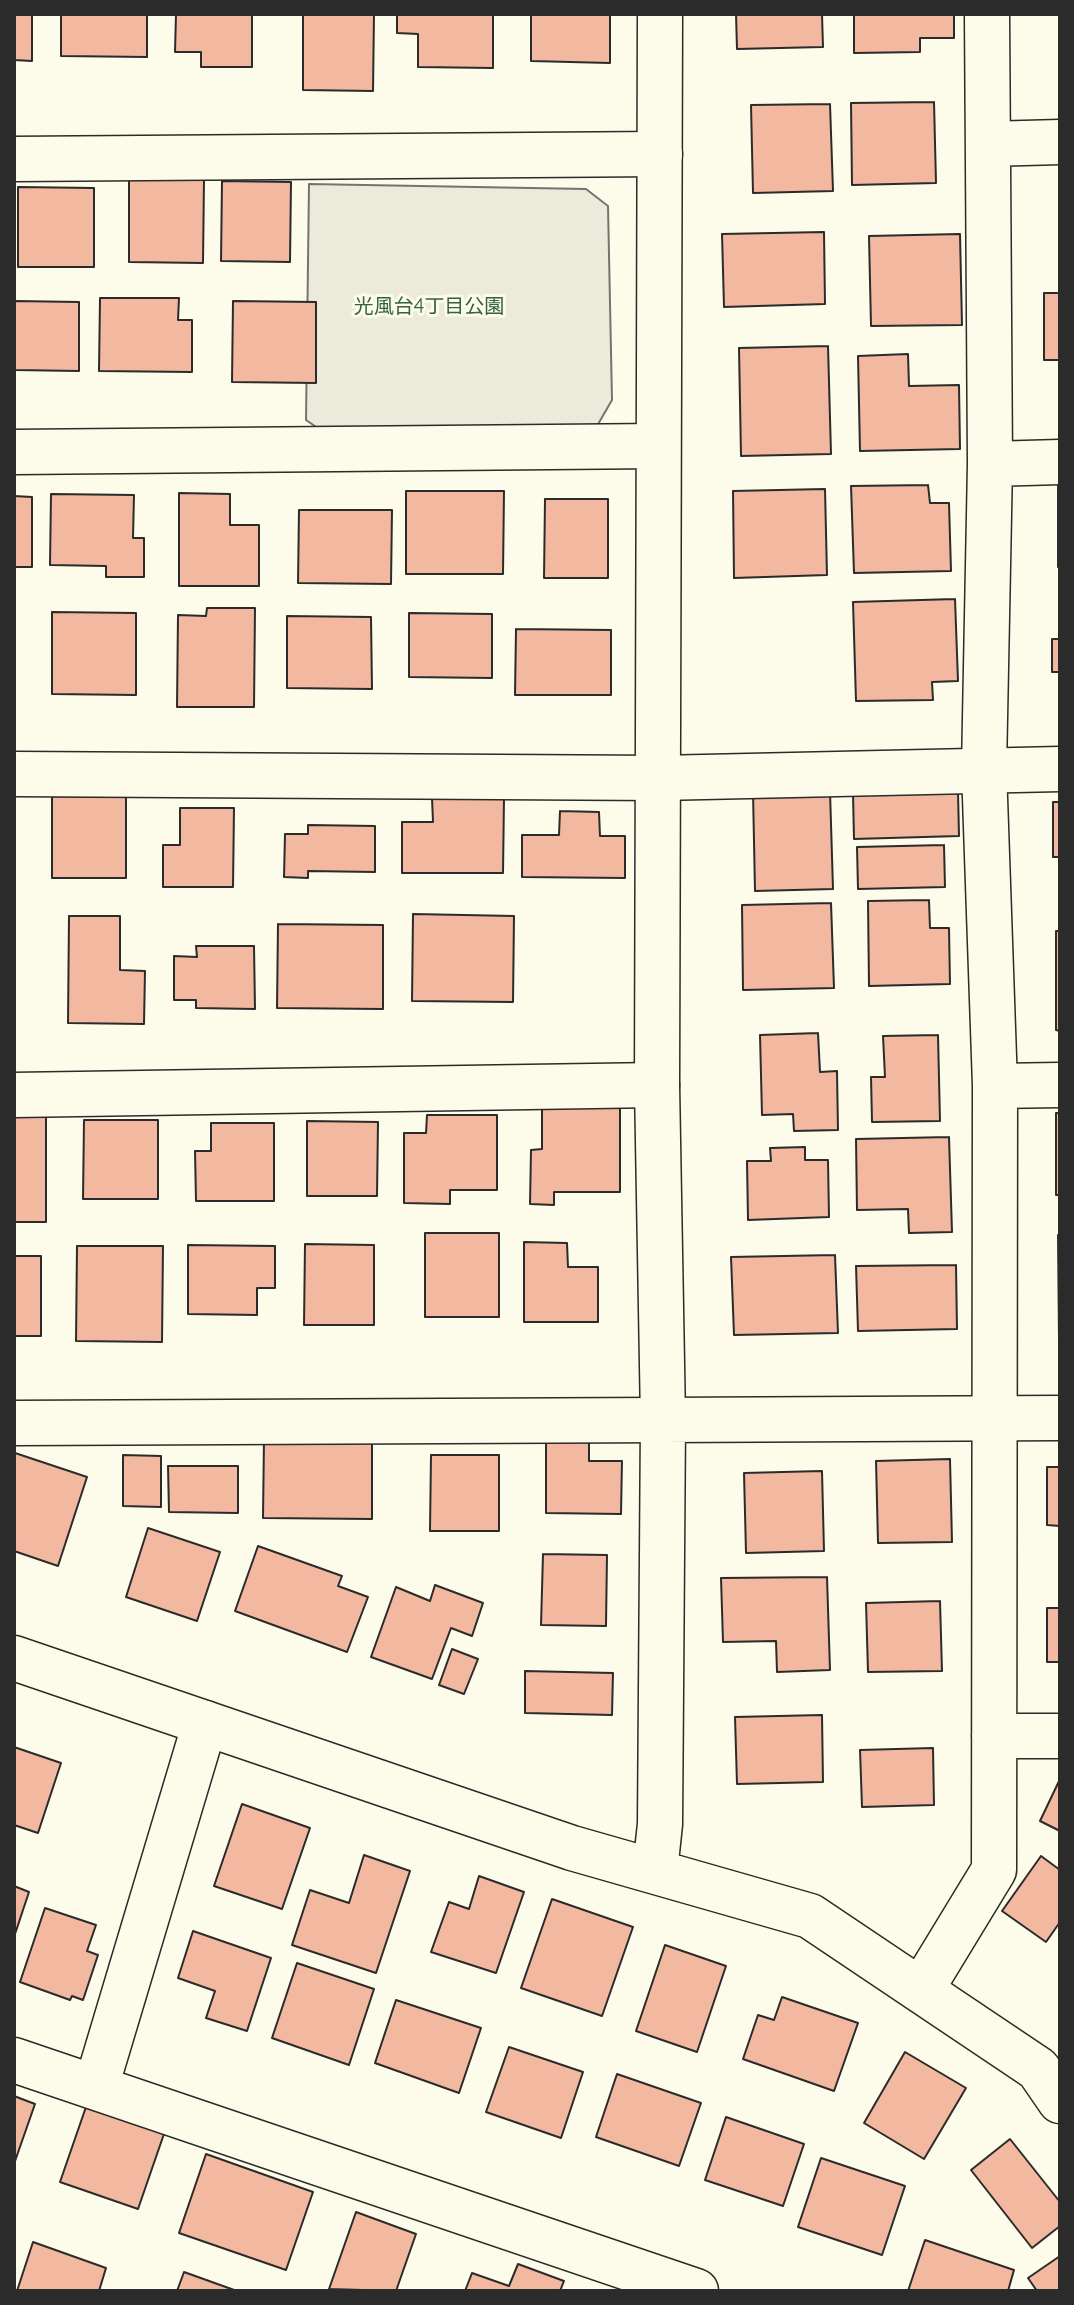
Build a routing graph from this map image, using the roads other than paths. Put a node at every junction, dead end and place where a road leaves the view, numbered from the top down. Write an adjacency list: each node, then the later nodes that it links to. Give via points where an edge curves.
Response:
1 (660, 14): 5 (street)
2 (987, 14): 4 (street)
3 (1060, 142): 4 (street)
4 (988, 144): 10 (street)
5 (660, 154): 6 (street); 7 (street)
6 (14, 159)
7 (658, 446): 8 (street); 14 (street)
8 (14, 452)
9 (1060, 462): 10 (street)
10 (990, 464): 11 (street)
11 (984, 769): 12 (street); 14 (street); 17 (street)
12 (1060, 769)
13 (14, 774): 14 (street)
14 (659, 778): 15 (street)
15 (657, 1085): 18 (street); 21 (street)
16 (1060, 1085): 17 (street)
17 (995, 1086): 20 (street)
18 (14, 1095)
19 (1060, 1418): 20 (street)
20 (995, 1419): 21 (street); 25 (street)
21 (663, 1420): 22 (street); 27 (street, via 660,1824)
22 (14, 1423)
23 (14, 1658): 24 (street)
24 (205, 1723): 27 (street, via 572,1848); 30 (street)
25 (994, 1736): 26 (street); 28 (street, via 994,1870)
26 (1060, 1736)
27 (655, 1871): 28 (street, via 810,1916)
28 (921, 1990): 31 (street, via 1038,2069)
29 (14, 2060): 30 (street)
30 (96, 2087): 32 (street)
31 (1060, 2101)
32 (696, 2291)

